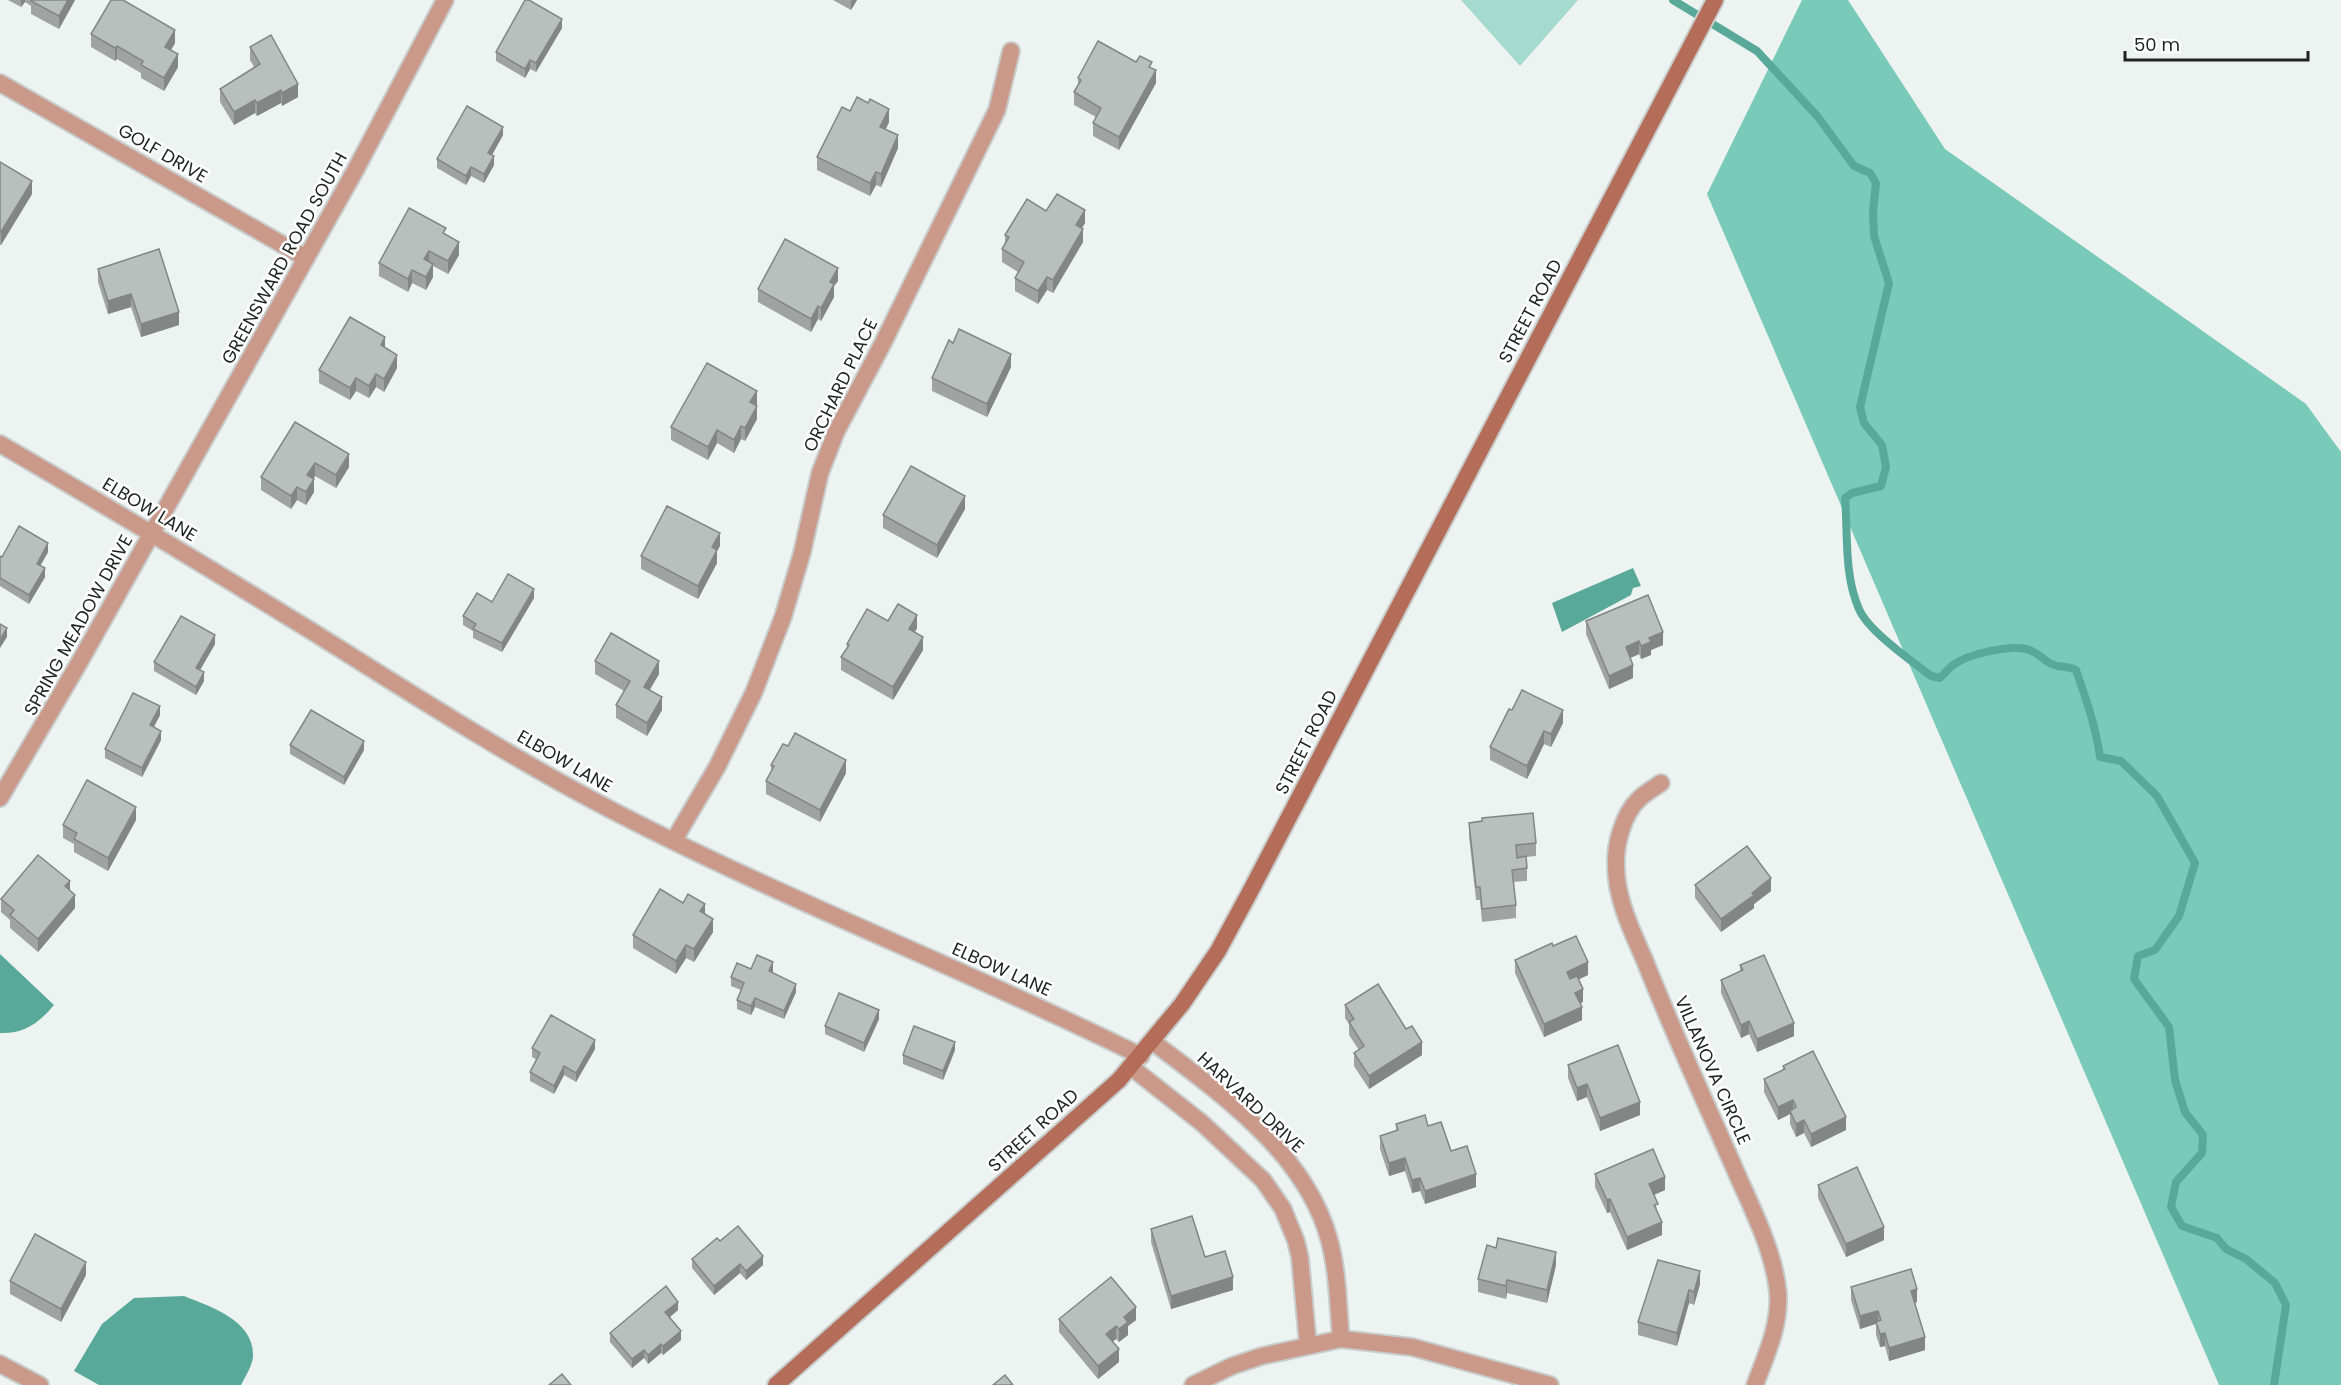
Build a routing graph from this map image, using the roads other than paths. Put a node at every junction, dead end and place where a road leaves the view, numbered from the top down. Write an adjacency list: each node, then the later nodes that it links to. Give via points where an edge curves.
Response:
1 (445, 0): 5 (street, GREENSWARD ROAD SOUTH)
2 (1713, 4): 11 (main road, STREET ROAD, via 1224,941)
3 (1011, 51): 10 (street, ORCHARD PLACE, via 997,110 836,432 820,473 783,617 753,692 717,766)
4 (0, 82): 5 (street, GOLF DRIVE)
5 (306, 258): 7 (street, GREENSWARD ROAD SOUTH)
6 (0, 444): 7 (street, ELBOW LANE)
7 (152, 532): 9 (street, SPRING MEADOW DRIVE); 10 (street, ELBOW LANE, via 439,711 597,802)
8 (1661, 783): 20 (street, VILLANOVA CIRCLE, via 1638,799 1626,819 1618,841 1618,888 1656,990 1760,1226 1773,1268 1778,1293 1777,1320)
9 (0, 798)
10 (674, 840): 12 (street, ELBOW LANE, via 795,899 969,974)
11 (1153, 1042): 12 (main road, STREET ROAD); 13 (street, HARVARD DRIVE, via 1266,1136 1299,1174 1329,1238)
12 (1136, 1061): 14 (street, via 1263,1180 1283,1209 1300,1258); 17 (main road, STREET ROAD)
13 (1341, 1339): 14 (street); 19 (street, via 1412,1347)
14 (1308, 1345): 18 (street, via 1232,1366)
15 (0, 1364): 16 (street)
16 (40, 1385)
17 (776, 1385)
18 (1194, 1385)
19 (1550, 1385)
20 (1755, 1385)

